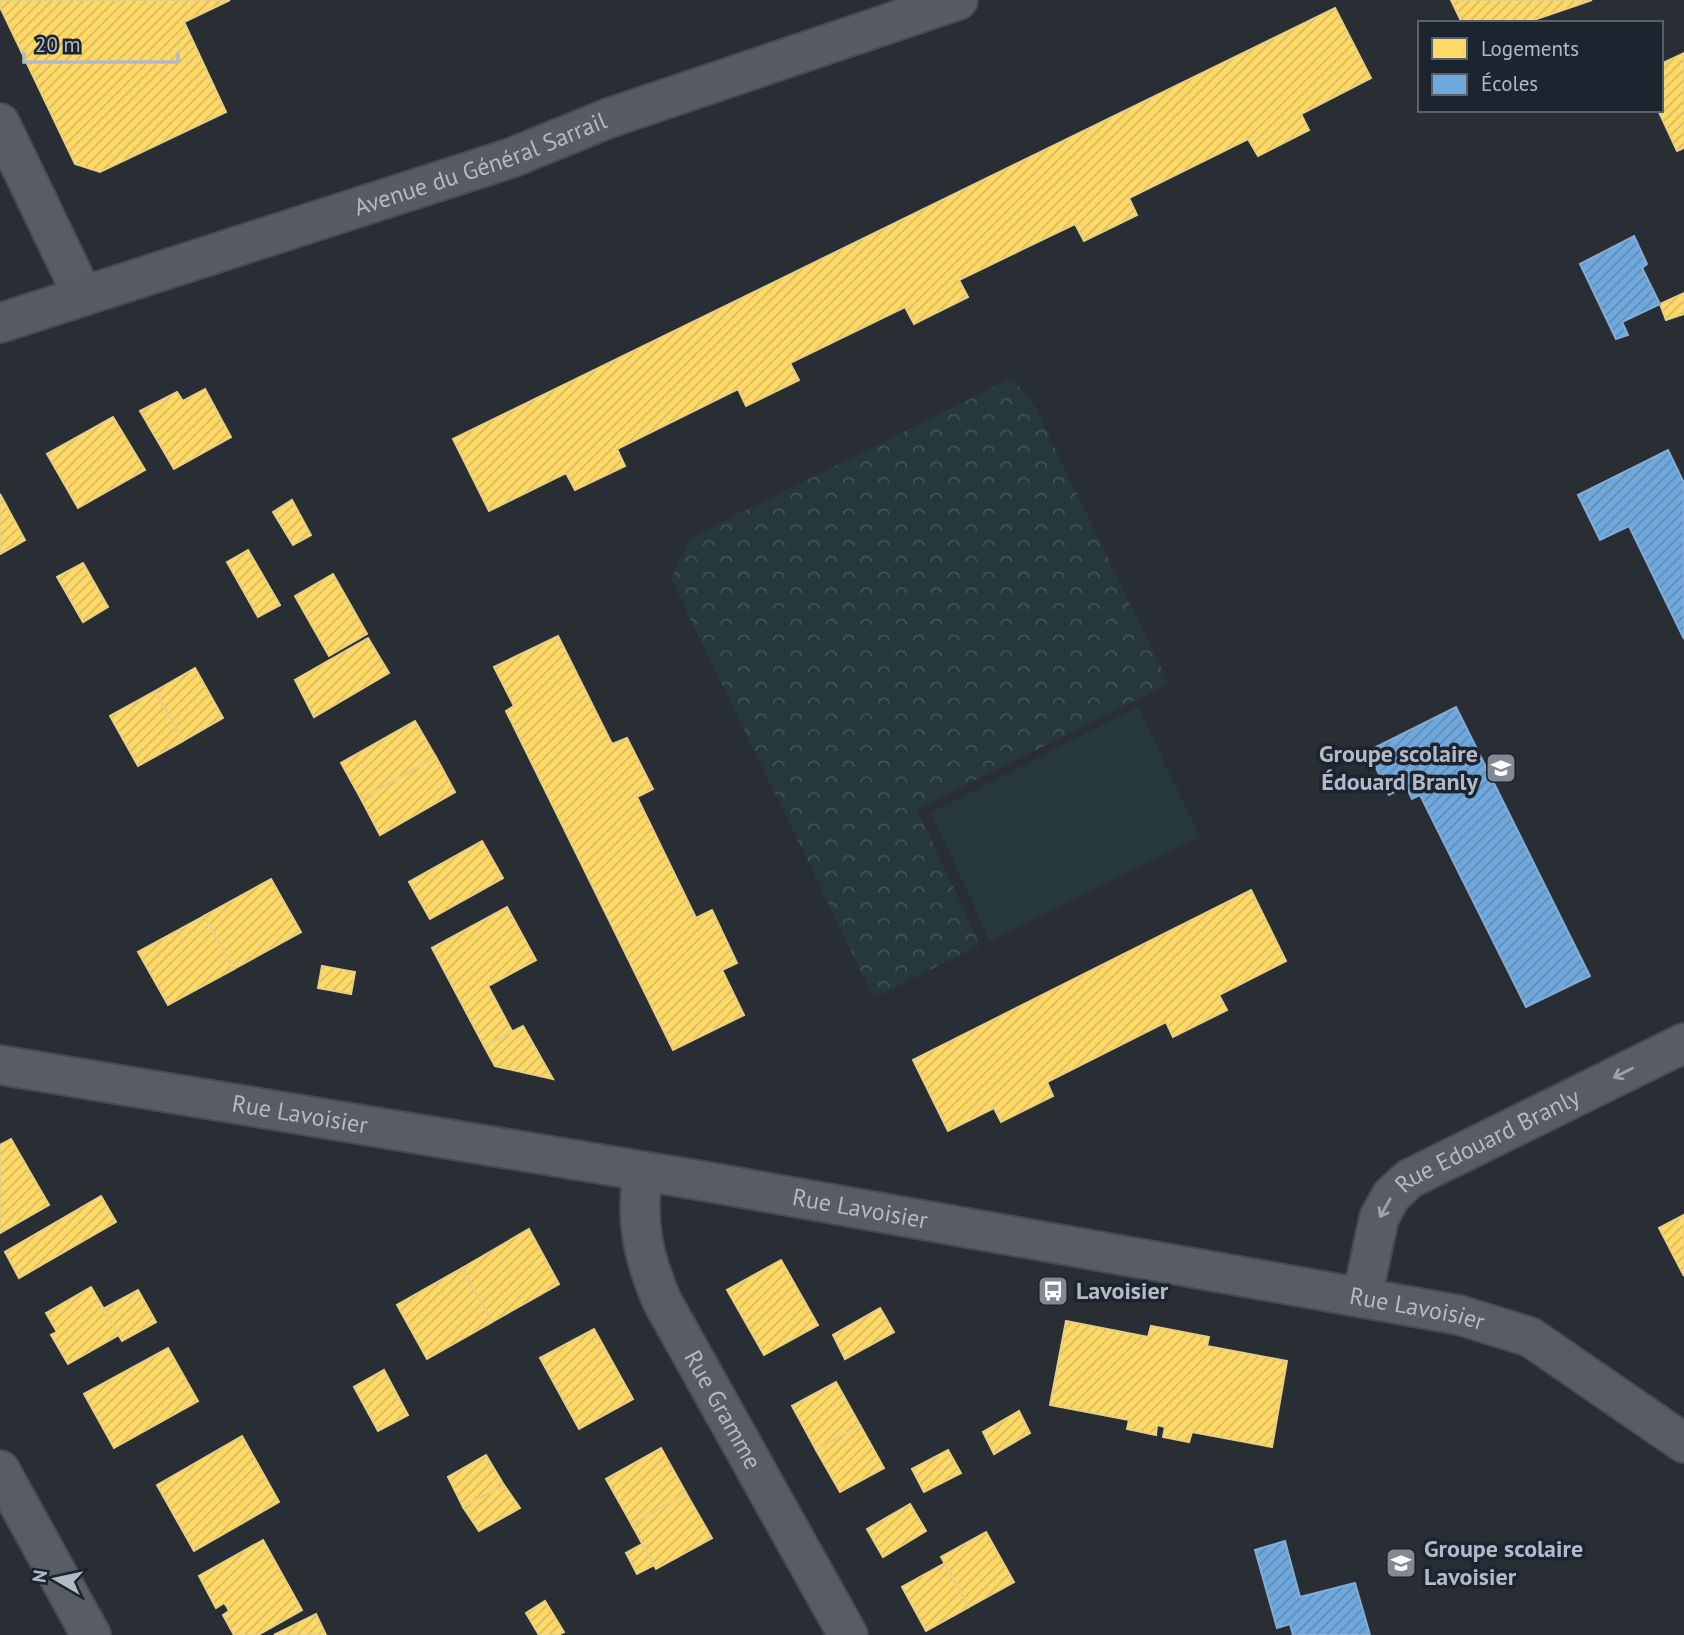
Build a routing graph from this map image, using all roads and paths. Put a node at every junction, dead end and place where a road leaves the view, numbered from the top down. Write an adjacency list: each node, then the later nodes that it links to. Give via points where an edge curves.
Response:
1 (957, 0): 3 (main road, Avenue du Général Sarrail, via 609,118 510,158)
2 (0, 123): 3 (street)
3 (83, 296): 4 (main road, Avenue du Général Sarrail)
4 (0, 323)
5 (1684, 1043): 8 (street, Rue Edouard Branly, one-way to 8, via 1409,1179 1391,1196 1379,1218)
6 (0, 1065): 7 (street, Rue Lavoisier)
7 (642, 1172): 8 (street, Rue Lavoisier); 12 (street, Rue Gramme, via 643,1247 662,1301)
8 (1362, 1298): 9 (street, Rue Lavoisier, via 1459,1315 1530,1337)
9 (1684, 1443)
10 (0, 1470): 11 (street)
11 (90, 1635)
12 (848, 1635)

